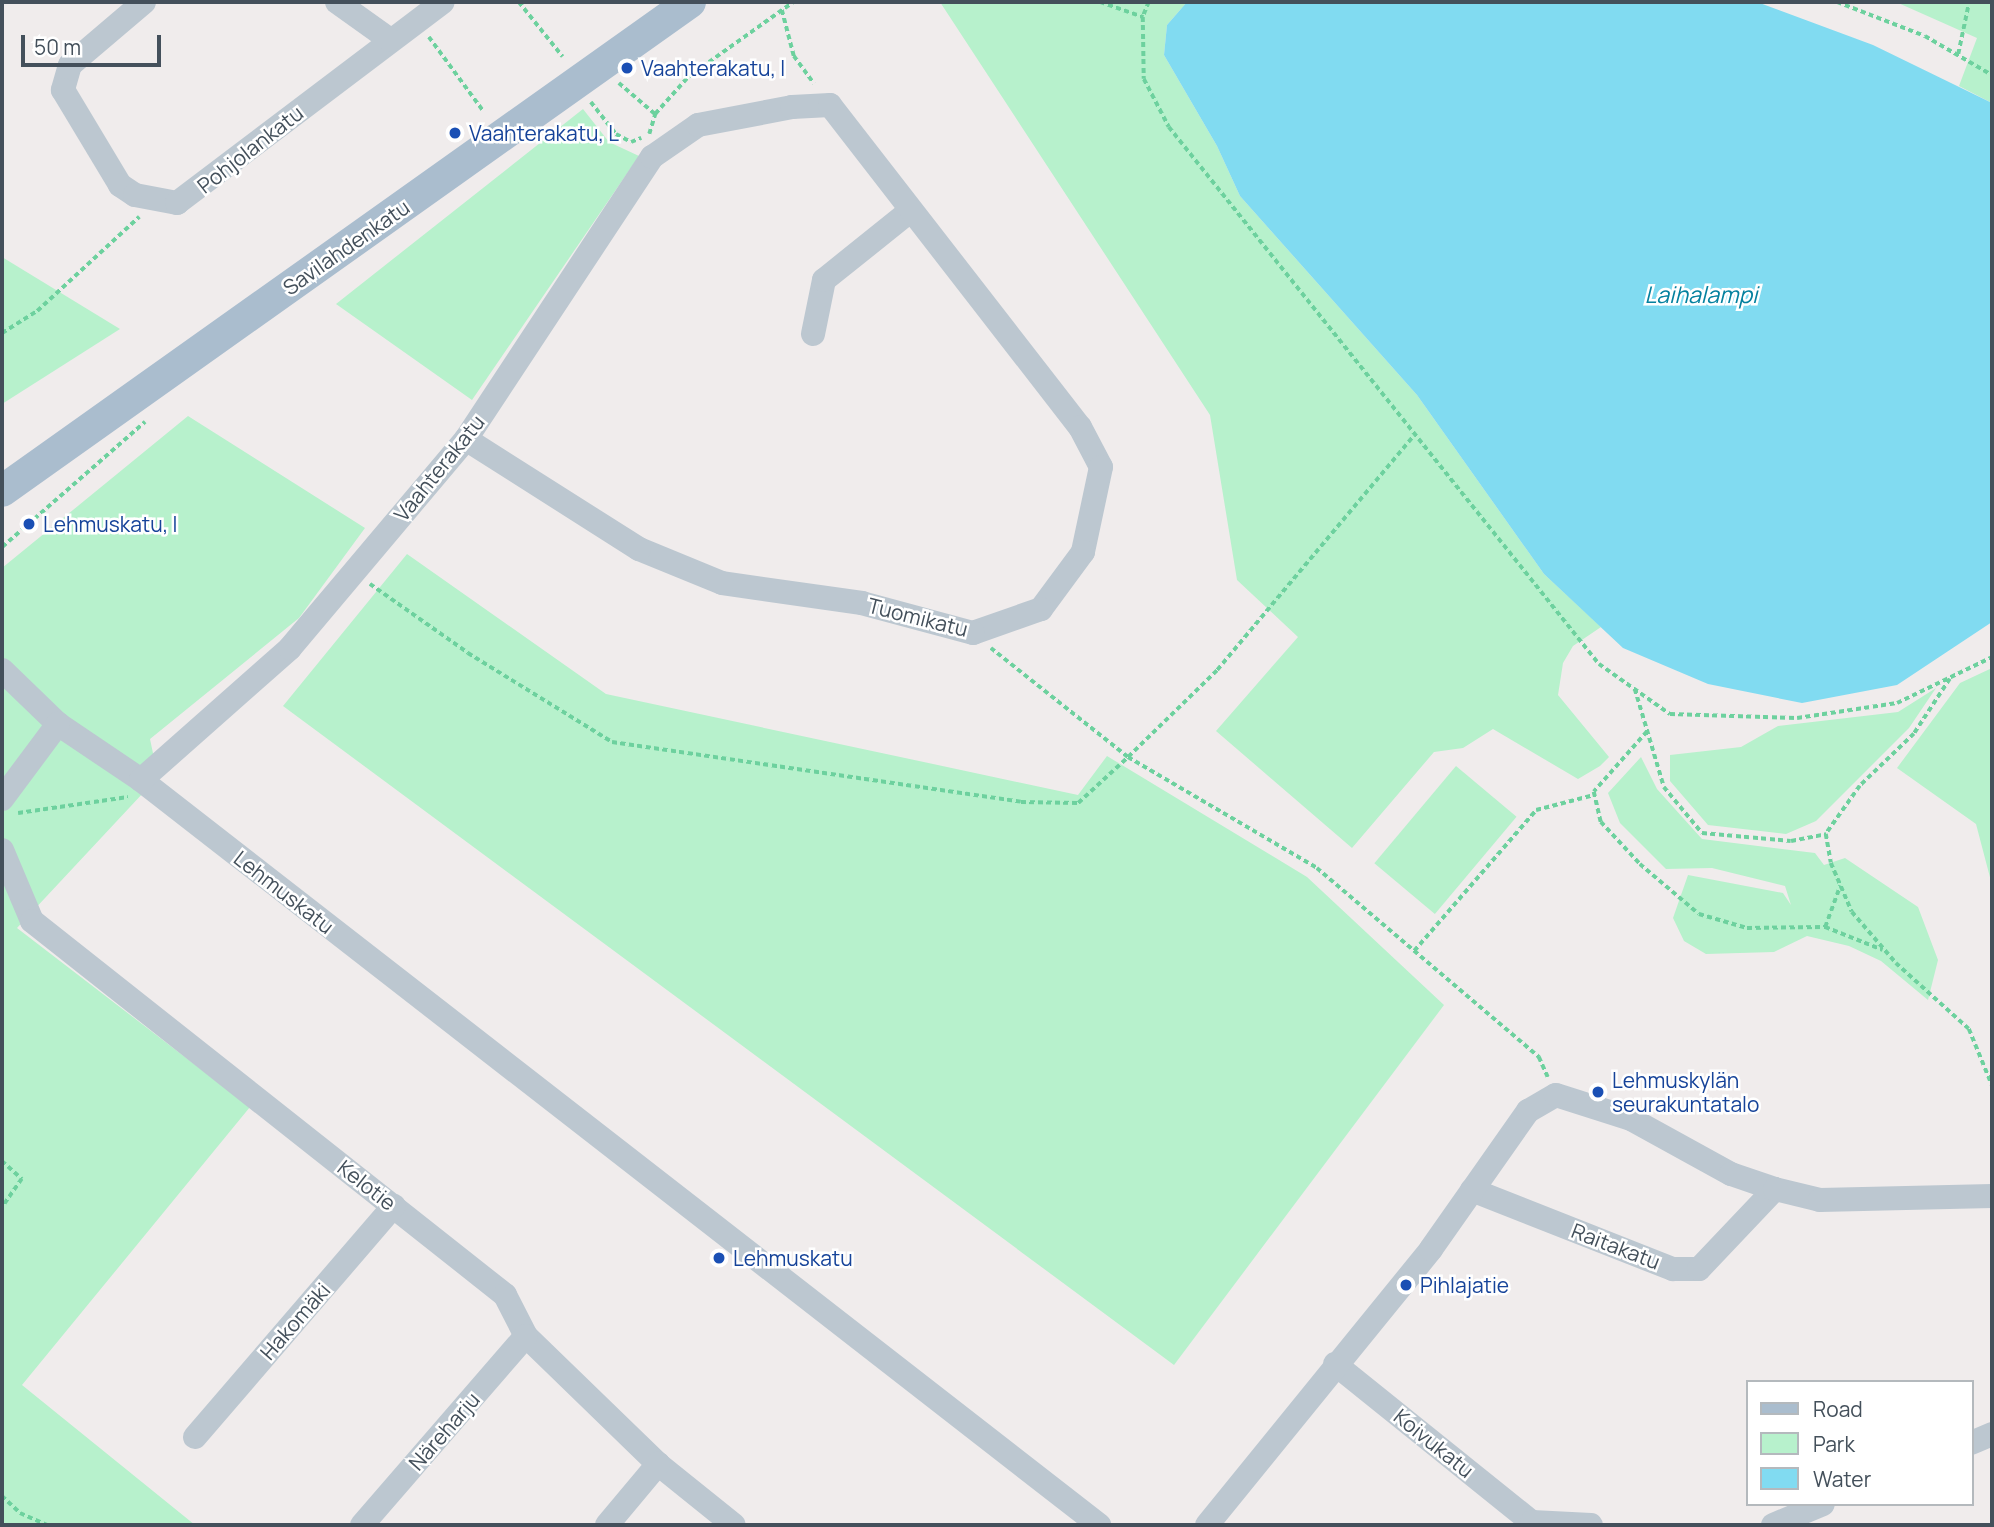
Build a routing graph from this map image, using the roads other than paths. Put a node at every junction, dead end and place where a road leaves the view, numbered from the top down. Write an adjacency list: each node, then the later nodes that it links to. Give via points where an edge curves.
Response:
1 (144, 2): 5 (street, Pohjolankatu, via 70,65 63,90 120,185 135,195 177,203)
2 (337, 2): 5 (street)
3 (443, 2): 5 (street, Pohjolankatu)
4 (690, 2): 10 (main road, Savilahdenkatu)
5 (390, 40)
6 (830, 105): 7 (street, Tuomikatu); 9 (street, Vaahterakatu, via 792,107 698,125 650,146)
7 (910, 211): 8 (street, via 824,281); 9 (street, Tuomikatu, via 1080,427 1101,467 1083,552 1041,610 973,633 862,603 722,583 639,549)
8 (813, 334)
9 (466, 439): 13 (street, Vaahterakatu, via 290,648)
10 (2, 491)
11 (2, 670): 12 (street, Lehmuskatu)
12 (58, 724): 13 (street, Lehmuskatu); 14 (street)
13 (149, 787): 31 (street, Lehmuskatu)
14 (8, 806)
15 (2, 850): 19 (street, Kelotie, via 32,921)
16 (1775, 1189): 17 (street, Raitakatu, via 1699,1269 1673,1269); 17 (street, via 1731,1174 1631,1119 1556,1095 1528,1111); 18 (street, via 1821,1200)
17 (1472, 1190): 21 (street, via 1431,1249)
18 (1992, 1196)
19 (394, 1206): 20 (street, Kelotie, via 505,1295); 23 (street, Hakomäki)
20 (526, 1336): 25 (street, Kelotie); 28 (street, Näreharju)
21 (1335, 1364): 27 (street, Koivukatu); 32 (street)
22 (1992, 1434): 24 (street)
23 (195, 1437)
24 (1973, 1442)
25 (658, 1464): 29 (street); 30 (street, Kelotie)
26 (1819, 1506): 34 (street)
27 (1533, 1524): 33 (street, Koivukatu)
28 (362, 1525)
29 (607, 1525)
30 (734, 1525)
31 (1099, 1525)
32 (1207, 1525)
33 (1591, 1525)
34 (1773, 1525)

